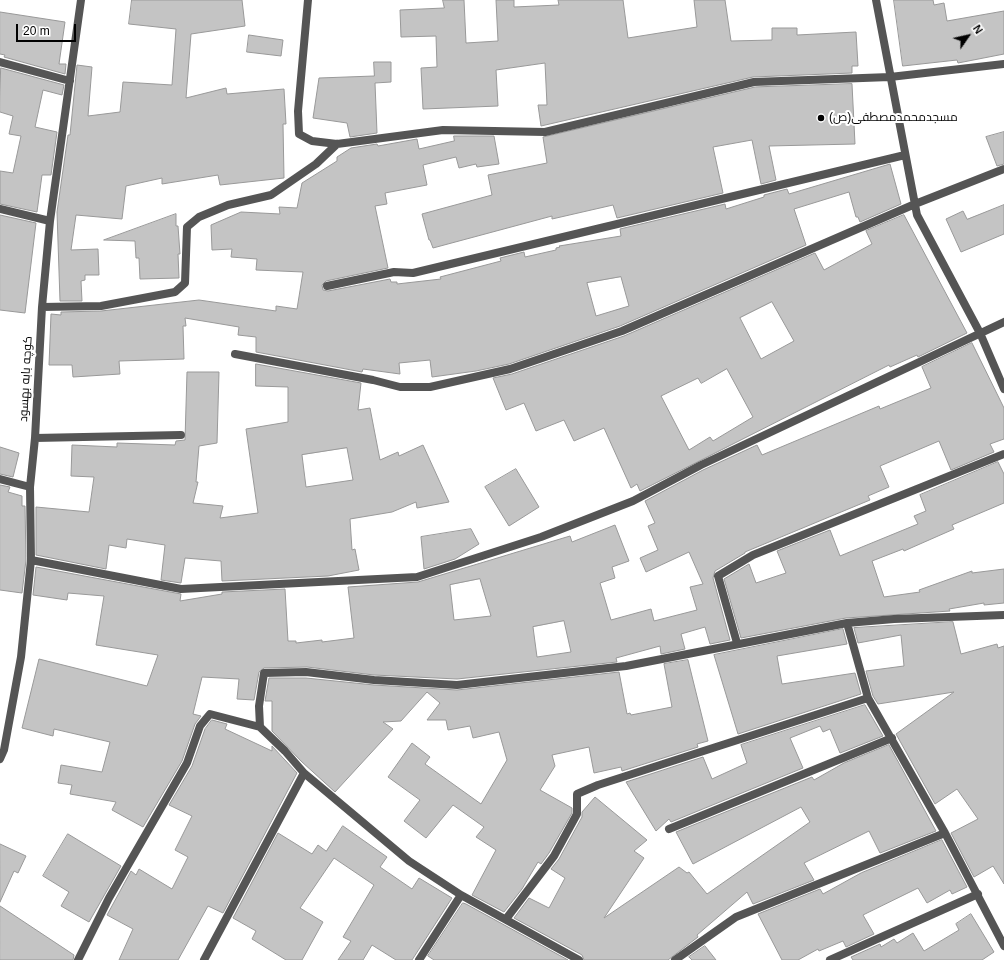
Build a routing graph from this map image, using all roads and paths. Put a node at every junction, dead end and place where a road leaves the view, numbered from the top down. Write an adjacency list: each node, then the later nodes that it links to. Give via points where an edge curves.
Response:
1 (81, 0): 7 (street, کوچه بابه بهسود)
2 (308, 0): 8 (street, via 298,111 299,134 312,141)
3 (876, 0): 6 (street)
4 (0, 62): 7 (street)
5 (1004, 64): 6 (street)
6 (890, 76): 8 (street, via 754,82 545,132 443,130); 9 (street)
7 (70, 81): 13 (street, کوچه بابه بهسود)
8 (337, 144): 15 (street, via 316,164 271,195 228,205 199,217 186,227 185,283 176,292 101,306)
9 (905, 155): 11 (street); 14 (street, via 413,273 394,272)
10 (1004, 169): 11 (street)
11 (915, 204): 17 (street, via 917,215); 18 (street, via 622,331 510,369 430,387 400,387)
12 (0, 209): 13 (street)
13 (50, 222): 15 (street, کوچه بابه بهسود)
14 (327, 286)
15 (42, 307): 21 (street, کوچه بابه بهسود)
16 (1004, 322): 17 (street)
17 (980, 333): 19 (street); 25 (street, via 701,465 633,501 541,537 417,577 181,588)
18 (235, 354)
19 (1004, 389)
20 (181, 435): 21 (street)
21 (35, 438): 24 (street, کوچه بابه بهسود)
22 (1004, 454): 28 (street, via 753,555 718,576)
23 (0, 479): 24 (street)
24 (30, 487): 25 (street, کوچه بابه بهسود)
25 (31, 560): 32 (street, کوچه بابه بهسود, via 22,657 4,750)
26 (1004, 615): 27 (street)
27 (847, 623): 28 (street); 29 (street)
28 (738, 643): 30 (street, via 626,666 457,685 374,680 306,672 264,673 259,706)
29 (868, 698): 31 (street); 38 (street, via 577,794 577,814 554,856)
30 (260, 727): 33 (street); 40 (street, via 210,714 200,726 187,764 110,898)
31 (892, 738): 34 (street); 35 (street)
32 (0, 759)
33 (304, 773): 36 (street, via 409,861); 41 (street)
34 (668, 829)
35 (945, 833): 37 (street); 44 (street, via 736,917)
36 (461, 894): 38 (street); 42 (street)
37 (978, 894): 39 (street); 45 (street)
38 (506, 919): 43 (street)
39 (1004, 946)
40 (78, 960)
41 (204, 960)
42 (419, 960)
43 (579, 960)
44 (675, 960)
45 (830, 960)

